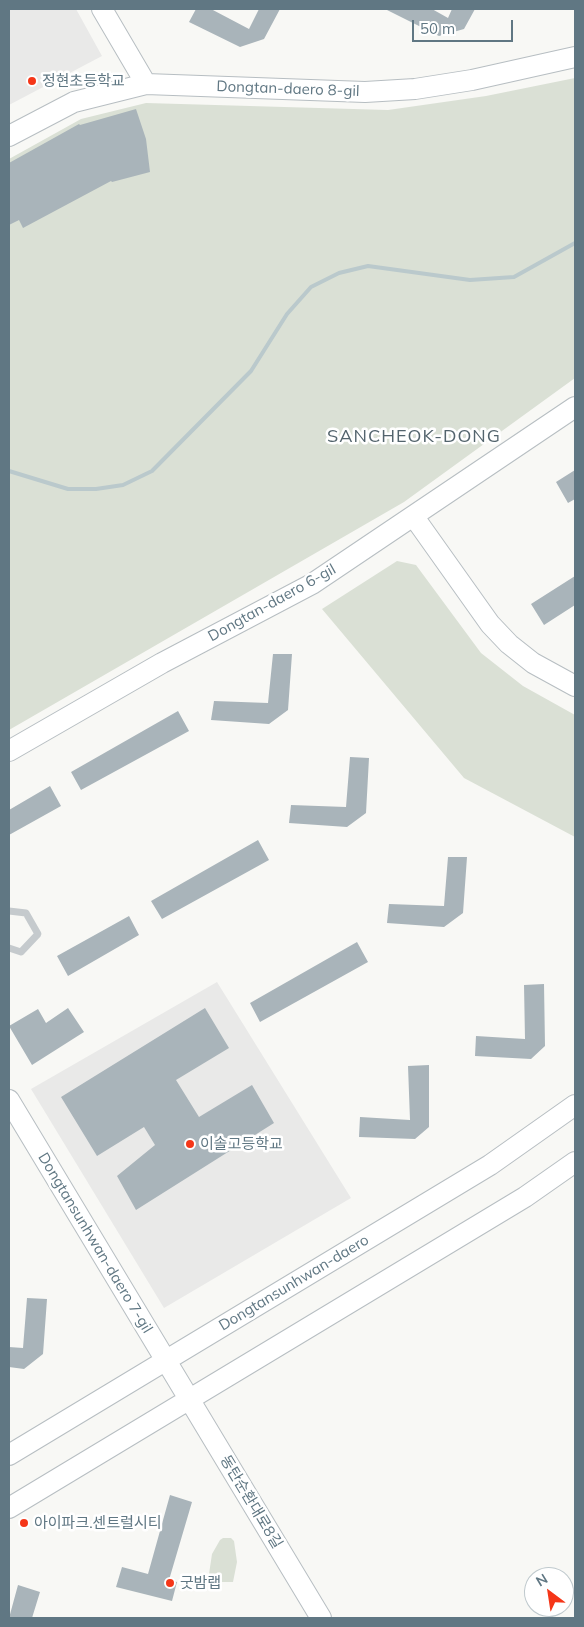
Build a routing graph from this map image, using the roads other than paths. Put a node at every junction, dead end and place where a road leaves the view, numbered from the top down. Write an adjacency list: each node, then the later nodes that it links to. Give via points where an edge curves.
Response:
1 (102, 9): 3 (street)
2 (575, 57): 3 (street, Dongtan-daero 8-gil, via 415,89 365,92)
3 (146, 84): 4 (street, Dongtan-daero 8-gil, via 74,102)
4 (9, 136)
5 (575, 407): 6 (street, Dongtan-daero 6-gil)
6 (414, 517): 7 (street, via 490,624 509,644 533,663); 8 (street, Dongtan-daero 6-gil, via 299,592 162,663)
7 (575, 686)
8 (9, 751)
9 (9, 911): 10 (lane, via 26,913 38,934 21,952)
10 (9, 948)
11 (9, 1100): 14 (street, Dongtansunhwan-daero 7-gil)
12 (575, 1105): 14 (street, Dongtansunhwan-daero, via 490,1165)
13 (575, 1162): 15 (street, via 525,1197)
14 (166, 1360): 15 (street, Dongtansunhwan-daero 7-gil); 16 (street, Dongtansunhwan-daero)
15 (185, 1393): 17 (street); 18 (street, 동탄순환대로8길)
16 (9, 1455)
17 (9, 1508)
18 (321, 1618)

